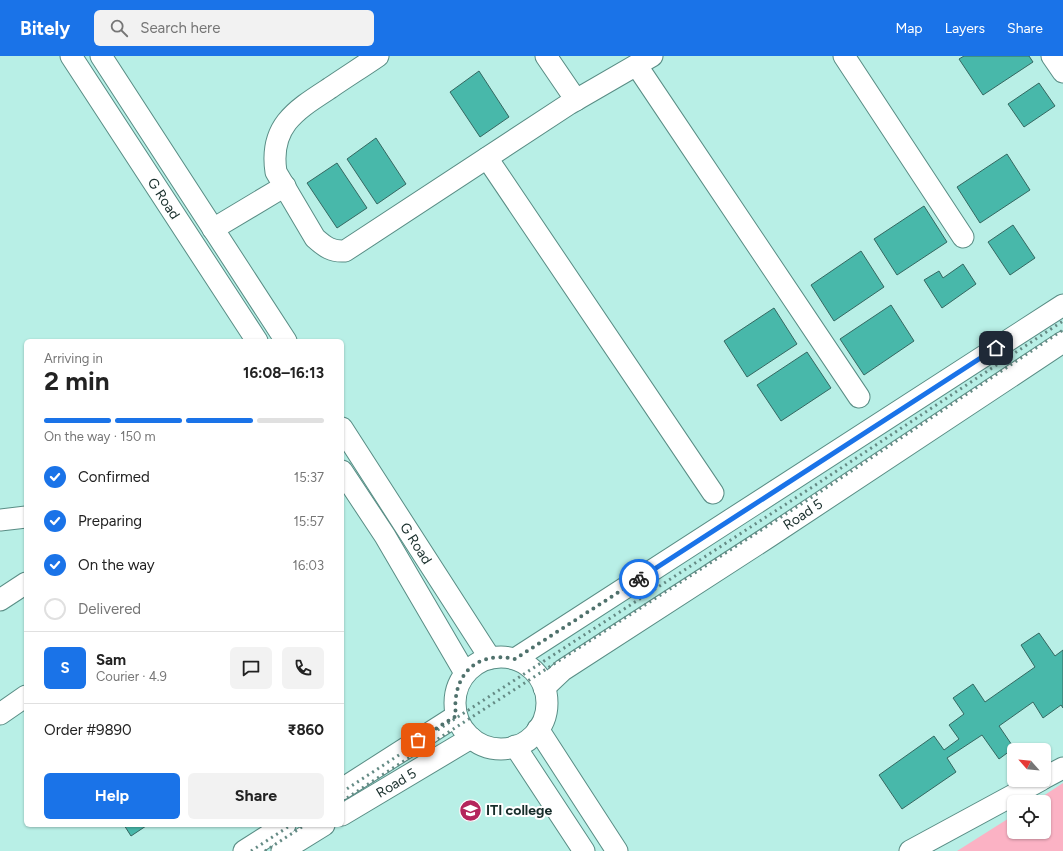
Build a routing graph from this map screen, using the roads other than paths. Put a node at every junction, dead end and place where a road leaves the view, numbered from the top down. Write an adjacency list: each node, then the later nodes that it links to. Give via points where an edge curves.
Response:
1 (71, 56): 15 (street, G Road)
2 (101, 56): 12 (street, G Road)
3 (378, 56): 11 (street, via 295,111 282,130 274,159 276,172)
4 (546, 56): 9 (street)
5 (844, 56): 13 (street)
6 (1052, 56): 8 (street)
7 (645, 61): 9 (street); 18 (street)
8 (1063, 72)
9 (576, 100): 10 (street)
10 (487, 158): 11 (street, via 345,251 334,252 315,238); 21 (street)
11 (285, 186): 12 (street)
12 (213, 230): 16 (street, G Road)
13 (963, 237)
14 (1063, 305): 27 (street)
15 (256, 339)
16 (285, 339)
17 (1063, 342): 29 (street, Road 5, via 563,670)
18 (859, 397)
19 (344, 431): 26 (street, G Road)
20 (344, 474): 28 (street, G Road, via 385,536)
21 (713, 493)
22 (24, 517): 23 (street)
23 (0, 520)
24 (24, 584): 25 (street)
25 (0, 600)
26 (490, 658): 27 (street); 28 (street, via 476,663)
27 (515, 659): 29 (street, via 530,667)
28 (465, 673): 32 (street, via 454,701)
29 (544, 688): 33 (street, via 547,702)
30 (24, 697): 31 (street)
31 (0, 714)
32 (456, 716): 34 (street); 39 (street, Road 5)
33 (538, 729): 35 (street, via 528,739); 46 (street)
34 (471, 738): 35 (street, via 484,746 500,749); 40 (street, Road 5)
35 (515, 746): 45 (street)
36 (1063, 768): 37 (street)
37 (1051, 774)
38 (1028, 787): 47 (street)
39 (344, 788)
40 (344, 814)
41 (282, 827): 43 (street)
42 (321, 827): 44 (street)
43 (244, 851)
44 (282, 851)
45 (584, 851)
46 (617, 851)
47 (910, 851)

